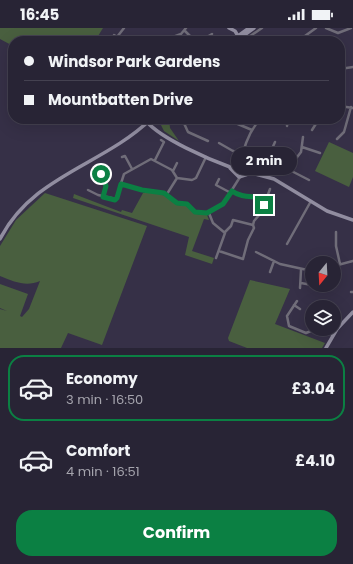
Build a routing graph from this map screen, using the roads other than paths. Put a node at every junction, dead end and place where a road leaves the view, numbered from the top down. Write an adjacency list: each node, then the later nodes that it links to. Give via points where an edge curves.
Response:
1 (249, 28): 13 (street)
2 (254, 28): 14 (street)
3 (262, 28): 15 (street)
4 (316, 28): 16 (street)
5 (326, 28): 6 (street, via 338,33)
6 (351, 28)
7 (185, 29): 11 (street)
8 (114, 34): 10 (street)
9 (212, 34): 12 (street)
10 (117, 36)
11 (172, 36)
12 (209, 36)
13 (240, 36)
14 (241, 36)
15 (250, 36)
16 (305, 36)
17 (352, 108): 26 (street, via 346,126)
18 (144, 124): 61 (street, via 118,145 62,176 35,195 19,211)
19 (149, 124): 34 (street, via 160,134)
20 (184, 124): 28 (street, via 188,132)
21 (238, 124): 25 (street)
22 (256, 124): 25 (street)
23 (317, 124): 24 (street)
24 (315, 129)
25 (252, 130): 35 (street)
26 (338, 138)
27 (302, 139): 32 (street)
28 (206, 141)
29 (275, 142): 38 (street)
30 (167, 144): 37 (street, via 162,141)
31 (220, 145): 35 (street)
32 (302, 147): 33 (street); 42 (street, via 299,156)
33 (320, 153)
34 (206, 156): 44 (street); 45 (street, via 195,180)
35 (243, 156): 38 (street); 44 (street)
36 (122, 157): 41 (street, via 127,155)
37 (155, 160): 41 (street, via 151,159); 43 (street)
38 (267, 160): 42 (street)
39 (177, 163): 43 (street)
40 (100, 164): 53 (street, via 95,167 106,184)
41 (132, 169): 48 (street, via 124,174)
42 (288, 169): 47 (street)
43 (173, 171): 45 (street)
44 (240, 172): 51 (street); 55 (street, via 274,179)
45 (177, 178): 52 (street)
46 (219, 179): 51 (street, via 216,186)
47 (309, 180)
48 (121, 184): 52 (street); 53 (street, via 116,199)
49 (270, 189): 54 (street)
50 (88, 190): 53 (street)
51 (231, 192): 54 (street, via 239,196); 56 (street, via 223,204)
52 (167, 194): 56 (street, via 177,203 188,205 195,212)
53 (103, 197)
54 (266, 199): 58 (street, via 261,213)
55 (311, 201): 57 (street, via 334,215); 62 (street)
56 (209, 213): 59 (street, via 213,223)
57 (353, 220)
58 (252, 225): 59 (street, via 233,220); 63 (street, via 254,229 243,259)
59 (225, 232): 63 (street)
60 (337, 234): 65 (street)
61 (0, 239)
62 (287, 244)
63 (219, 251): 66 (street)
64 (258, 252): 67 (street)
65 (338, 256)
66 (216, 258)
67 (274, 261): 70 (street); 72 (street)
68 (353, 261): 69 (street)
69 (341, 264)
70 (302, 270): 71 (street); 73 (street)
71 (305, 270)
72 (270, 272)
73 (301, 283): 74 (street); 75 (street)
74 (305, 284)
75 (300, 288)
76 (296, 301): 77 (street)
77 (294, 305): 78 (street); 81 (street, via 287,316 289,326)
78 (300, 309)
79 (353, 312): 80 (street)
80 (341, 326)
81 (305, 333)
82 (333, 336): 83 (street)
83 (327, 348)

